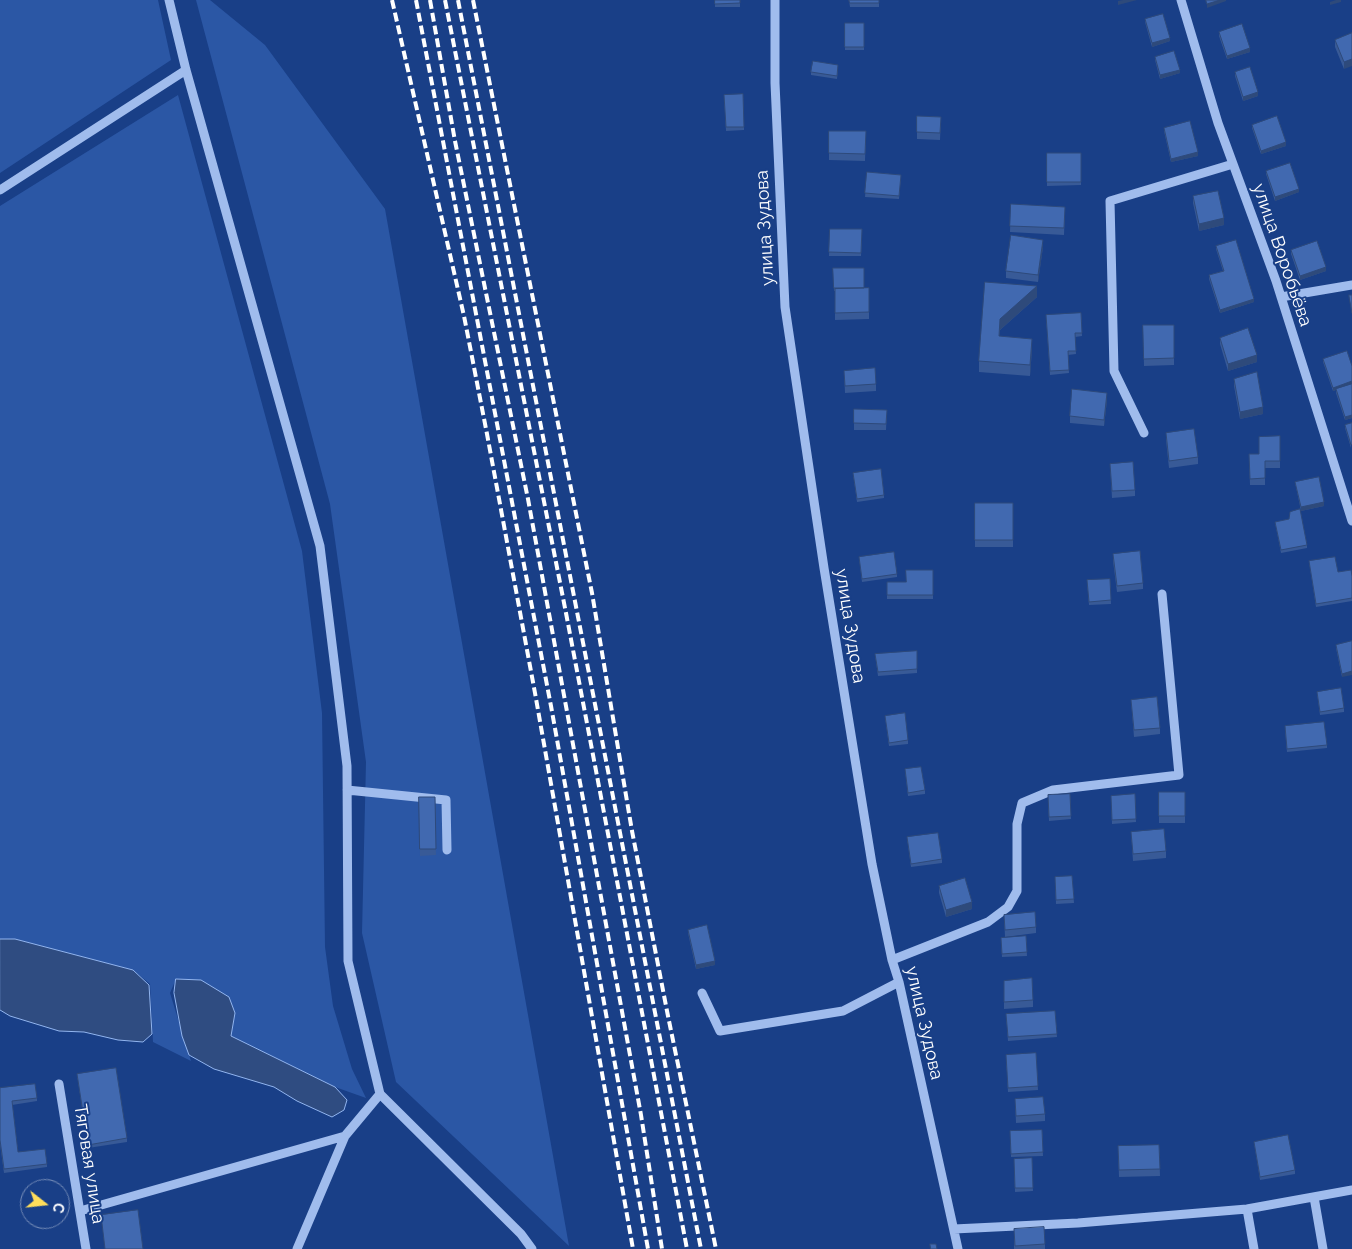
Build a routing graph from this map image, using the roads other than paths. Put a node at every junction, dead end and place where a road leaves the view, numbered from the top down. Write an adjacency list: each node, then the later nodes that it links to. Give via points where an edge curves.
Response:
1 (169, 0): 4 (street)
2 (775, 0): 14 (street, улица Зудова, via 775,84 785,307 869,844)
3 (1180, 0): 5 (street, улица Воробьёва)
4 (186, 70): 6 (street); 12 (street, via 320,546 347,766)
5 (1233, 164): 8 (street, улица Воробьёва); 9 (street, via 1110,201 1114,371)
6 (0, 190)
7 (1352, 285): 8 (street)
8 (1281, 297): 10 (street, улица Воробьёва)
9 (1144, 433)
10 (1352, 521)
11 (1162, 594): 14 (street, via 1179,775 1053,790 1022,803 1017,824 1017,891 1008,908 988,922)
12 (347, 790): 13 (street, via 446,800); 18 (street, via 348,960)
13 (447, 850)
14 (892, 960): 15 (street, улица Зудова)
15 (899, 982): 16 (street, via 843,1011 720,1030); 24 (street, улица Зудова)
16 (702, 993)
17 (59, 1084): 23 (street, Тяговая улица)
18 (380, 1094): 19 (street); 27 (street, via 521,1234)
19 (345, 1136): 23 (street); 26 (street)
20 (1352, 1190): 21 (street)
21 (1314, 1197): 22 (street); 30 (street)
22 (1247, 1209): 24 (street); 29 (street)
23 (80, 1210): 25 (street, Тяговая улица)
24 (954, 1229): 28 (street, улица Зудова)
25 (86, 1249)
26 (298, 1249)
27 (532, 1249)
28 (958, 1249)
29 (1254, 1249)
30 (1322, 1249)

